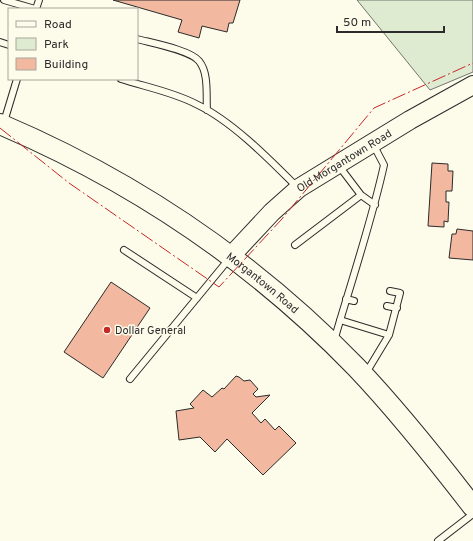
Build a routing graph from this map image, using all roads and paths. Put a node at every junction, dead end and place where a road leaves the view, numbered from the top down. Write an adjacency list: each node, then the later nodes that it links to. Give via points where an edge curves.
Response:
1 (4, 0): 2 (lane)
2 (32, 8)
3 (138, 39): 7 (lane, via 191,55 199,61 206,81)
4 (17, 80): 8 (lane)
5 (124, 80): 7 (lane, via 181,98)
6 (473, 85): 9 (street, Old Morgantown Road)
7 (207, 110): 11 (lane, via 247,139)
8 (1, 125): 16 (main road, Morgantown Road, via 116,182 170,214)
9 (372, 142): 10 (street, Old Morgantown Road); 13 (lane, via 384,165)
10 (337, 163): 11 (street, Old Morgantown Road); 12 (lane)
11 (299, 188): 16 (street, Old Morgantown Road, via 272,212)
12 (362, 195): 13 (lane); 14 (lane)
13 (375, 205): 17 (lane)
14 (295, 245)
15 (124, 250): 20 (lane)
16 (231, 256): 20 (lane); 27 (main road, Morgantown Road)
17 (350, 283): 18 (lane); 21 (lane)
18 (357, 284)
19 (390, 291): 24 (lane, via 400,293)
20 (197, 298): 29 (lane)
21 (346, 299): 22 (lane); 25 (lane)
22 (354, 300)
23 (387, 306): 24 (lane)
24 (397, 308): 26 (lane)
25 (340, 320): 26 (lane); 27 (lane)
26 (389, 335): 28 (lane)
27 (333, 344): 28 (main road, Morgantown Road)
28 (364, 376): 30 (main road, Morgantown Road, via 407,424)
29 (130, 379)
30 (473, 507)
31 (473, 514): 32 (lane)
32 (438, 541)

